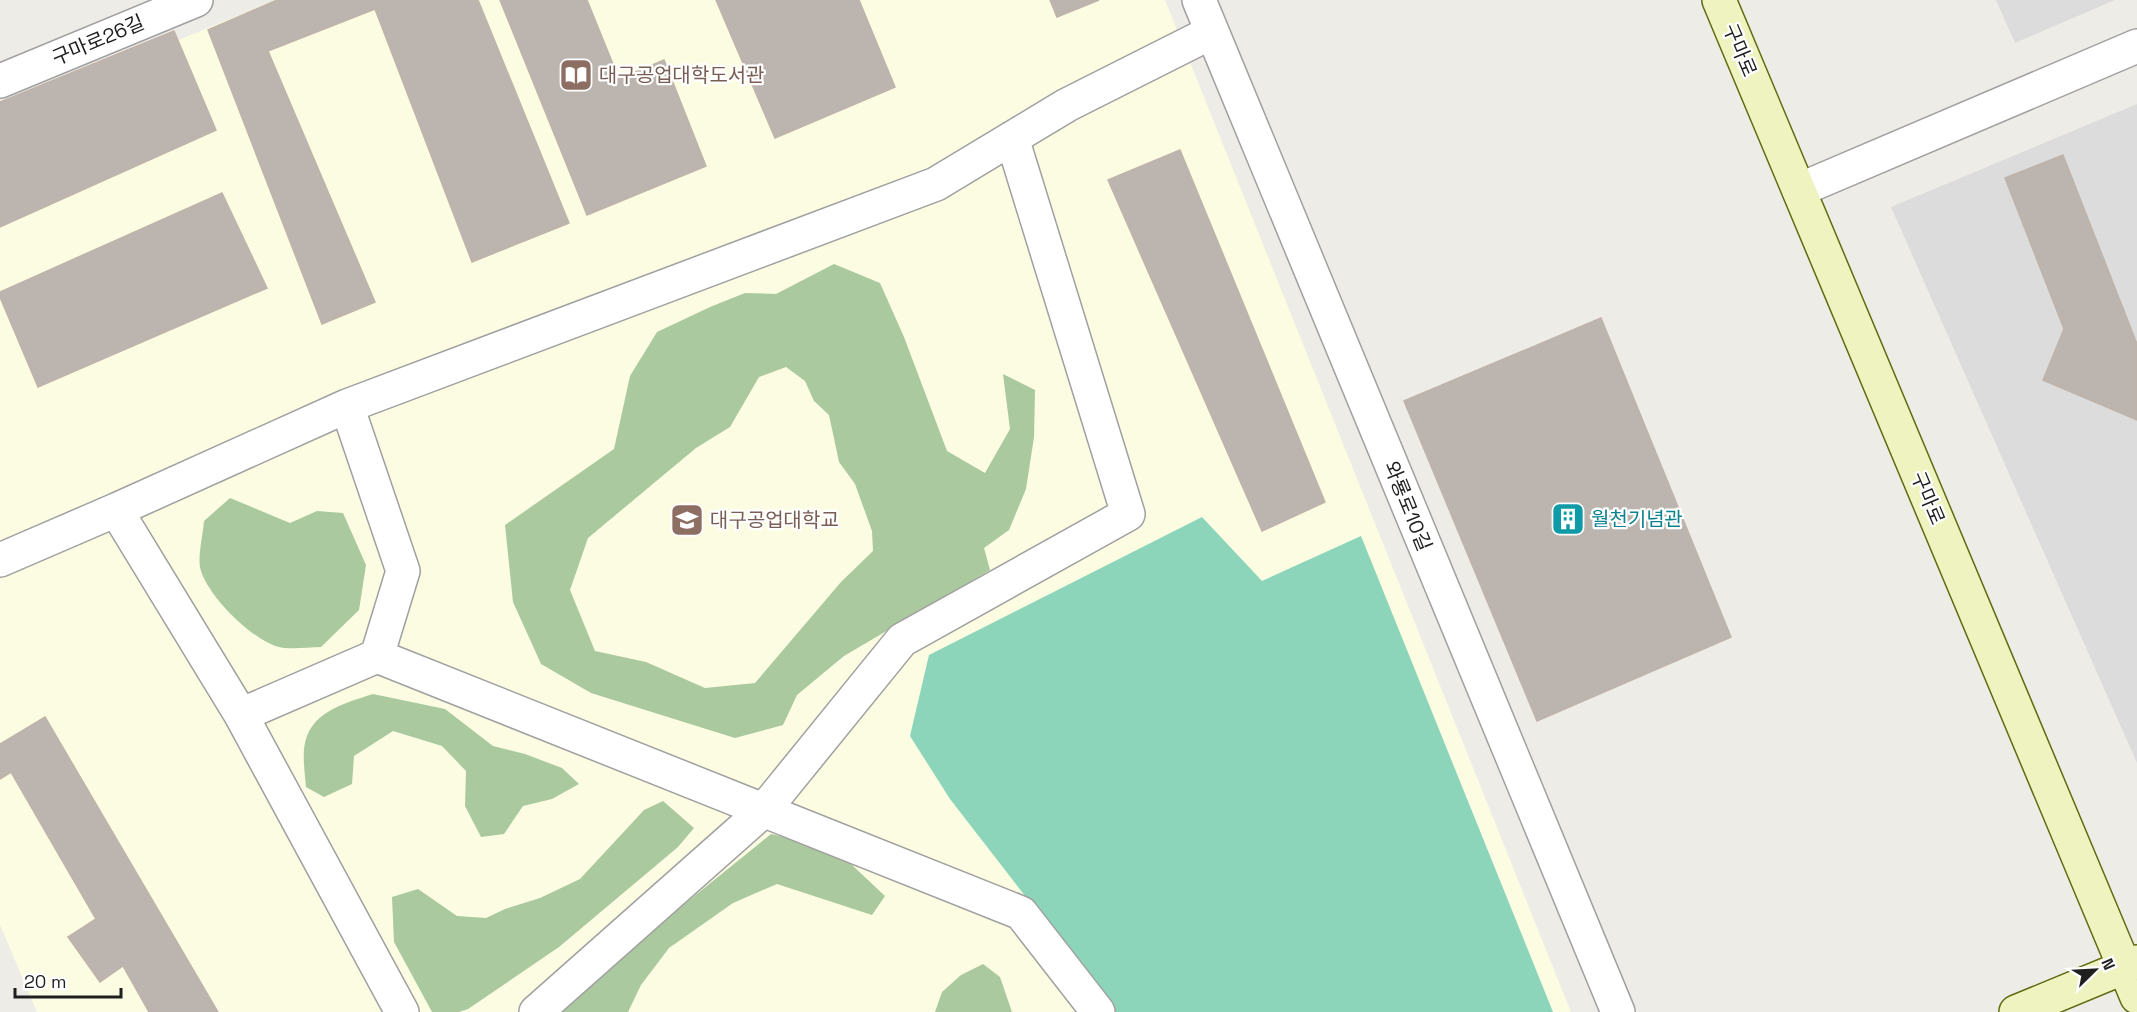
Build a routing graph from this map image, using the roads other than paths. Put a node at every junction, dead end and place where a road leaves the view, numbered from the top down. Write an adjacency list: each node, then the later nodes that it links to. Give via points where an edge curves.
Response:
1 (196, 0): 4 (street, 구마로26길)
2 (1199, 0): 5 (street, 와룡로10길)
3 (1719, 0): 9 (main road, 구마로)
4 (131, 12): 7 (street, 구마로26길)
5 (1212, 32): 8 (street, via 1067,105); 20 (street, 와룡로10길)
6 (2137, 46): 9 (street)
7 (0, 81)
8 (1012, 138): 10 (street, via 936,184); 15 (street, via 1128,514 902,640)
9 (1799, 190): 16 (main road, 구마로)
10 (347, 406): 11 (street); 13 (street, via 403,571)
11 (116, 510): 12 (street); 14 (street)
12 (0, 560)
13 (376, 656): 14 (street); 15 (street)
14 (241, 715): 17 (street)
15 (764, 810): 18 (street); 19 (street, via 1021,913)
16 (2133, 975): 21 (main road)
17 (402, 1012)
18 (536, 1012)
19 (1098, 1012)
20 (1618, 1012)
21 (2016, 1012)

